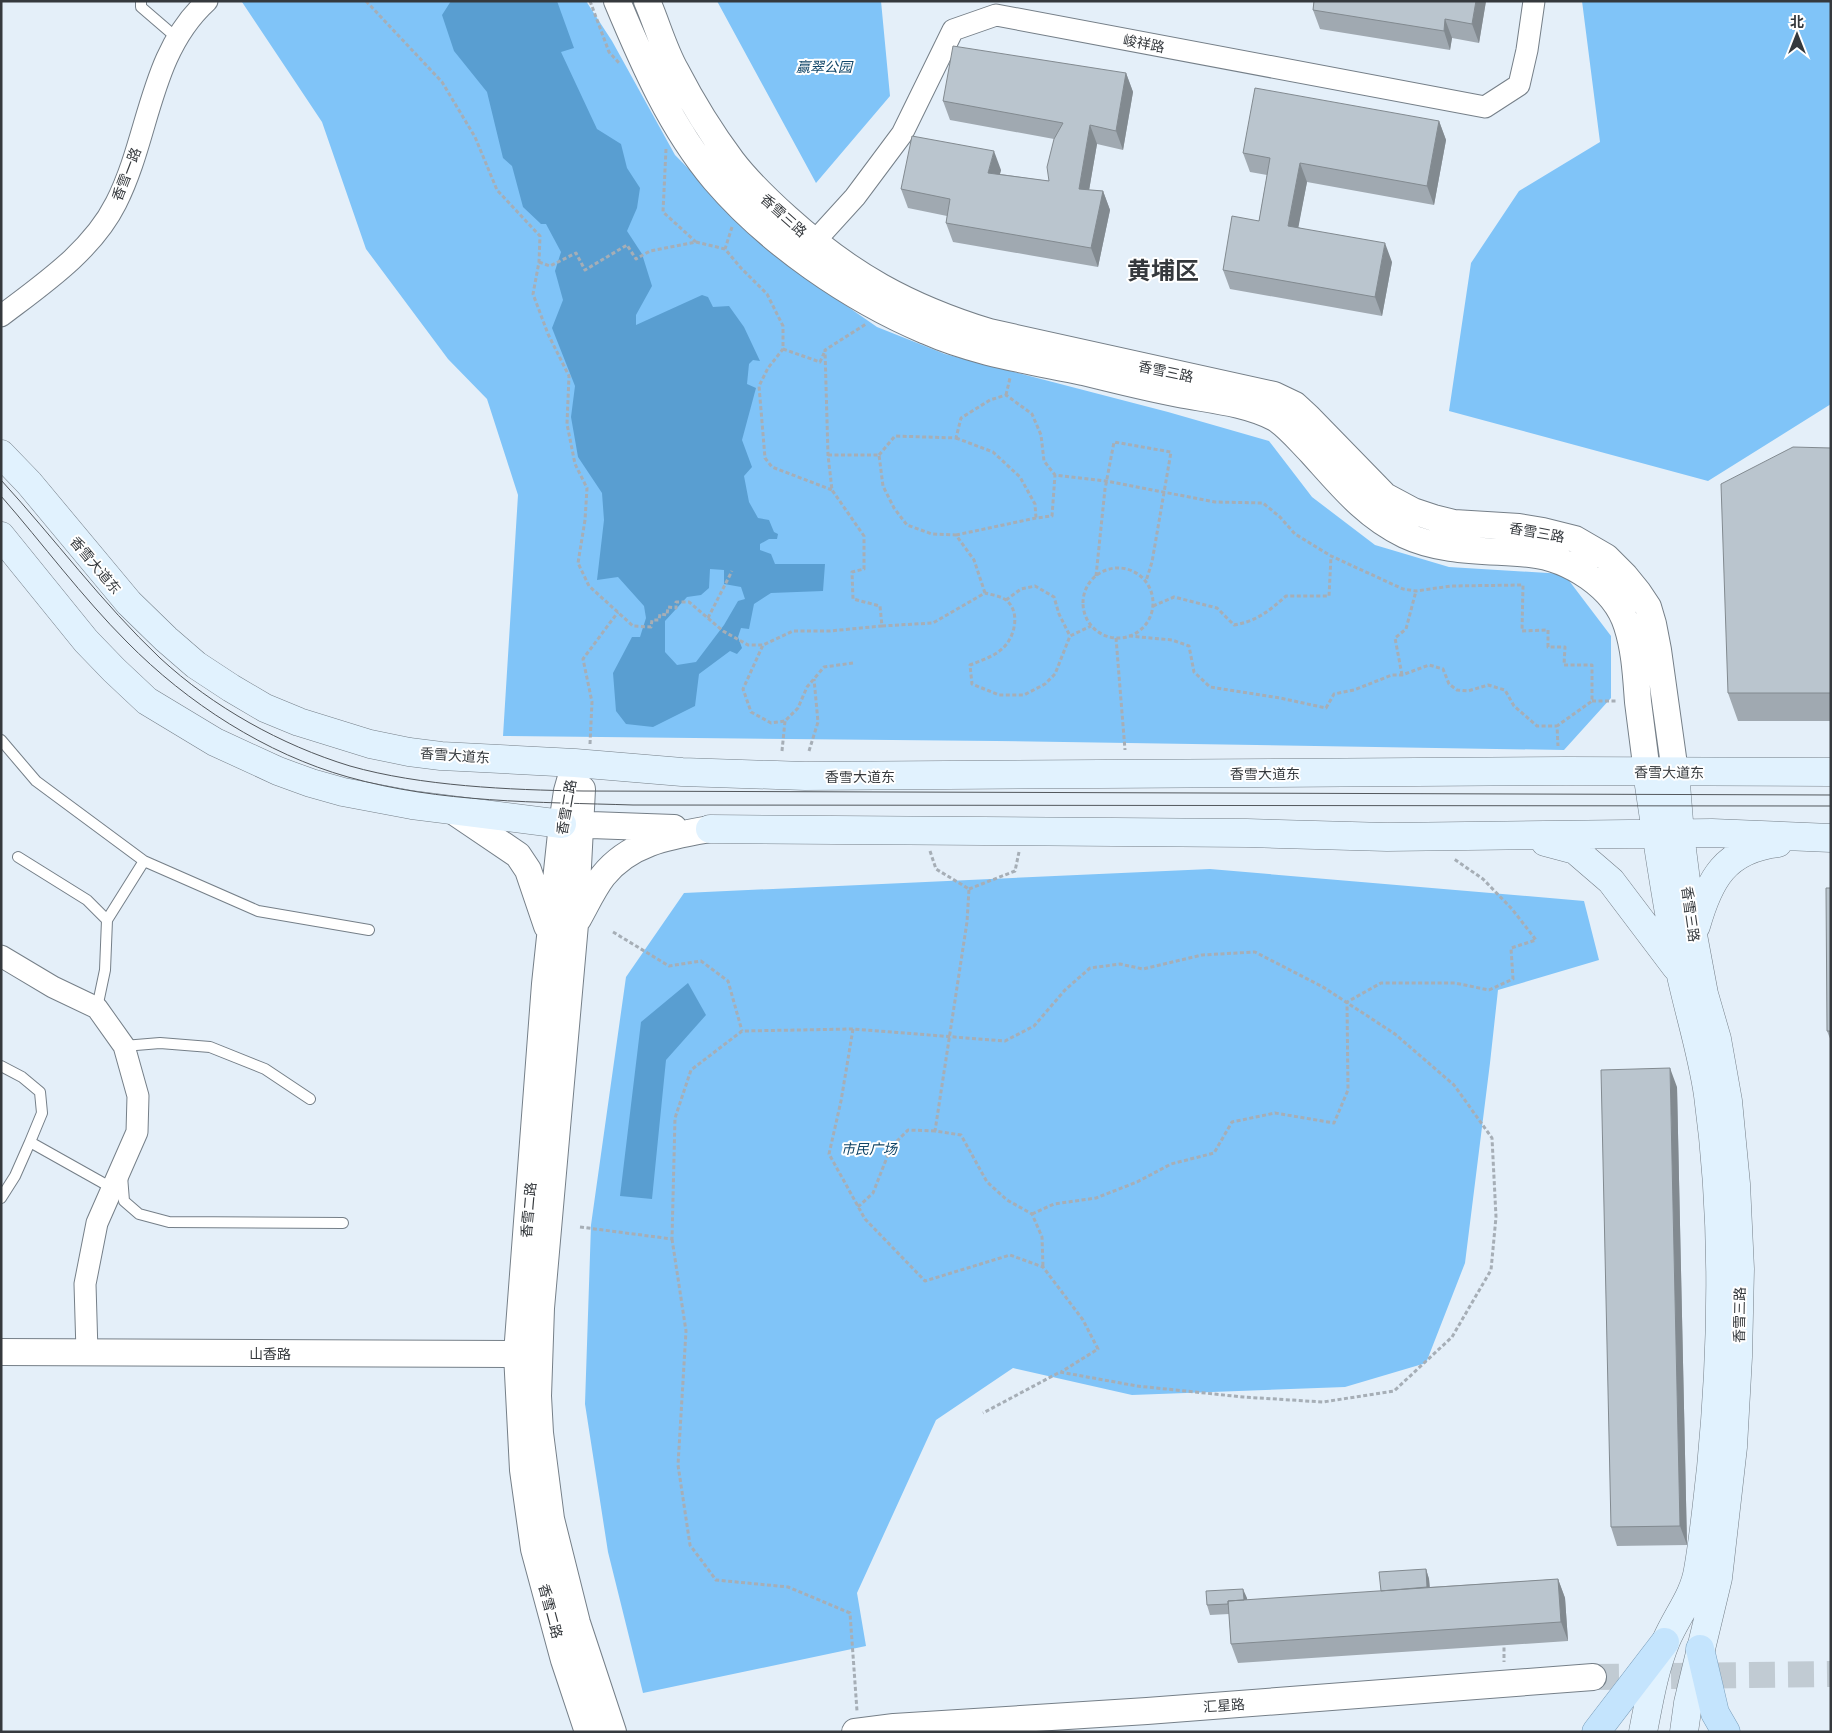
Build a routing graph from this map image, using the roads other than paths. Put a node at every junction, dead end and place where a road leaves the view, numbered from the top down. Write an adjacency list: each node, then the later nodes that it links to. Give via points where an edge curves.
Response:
1 (141, 1): 6 (lane, via 141,7)
2 (206, 1): 6 (street, 香雪一路, via 194,12)
3 (617, 1): 7 (street, 香雪三路, via 663,100 677,146 744,210)
4 (648, 1): 7 (street, 香雪三路, via 675,70 732,162)
5 (1534, 1): 7 (street, 峻祥路, via 1520,85 1485,107 996,15 953,30 902,134 855,197)
6 (177, 38): 8 (street, 香雪一路, via 163,63 116,203 97,233 72,259)
7 (806, 250): 15 (street, 香雪三路, via 869,304 927,332 972,347 1244,406 1277,419 1361,507 1388,527 1417,541 1476,551 1534,554 1556,559 1580,570 1602,586 1626,622 1634,652); 16 (street, 香雪三路, via 850,269 892,294 948,319 989,332 1274,395 1295,405 1385,496 1413,510 1454,522 1543,531 1575,539 1606,557 1625,576 1648,608 1658,650)
8 (1, 316)
9 (1, 440): 11 (street, via 15,456)
10 (1, 454): 11 (main road, 香雪大道东)
11 (29, 483): 14 (main road, 香雪大道东, via 129,603 166,639 196,664 265,708 330,732 409,752 441,756)
12 (1, 536): 18 (main road, via 86,641 114,670 147,700 182,722 215,742 311,783 377,799)
13 (1, 740): 25 (lane, via 36,781)
14 (583, 754): 15 (main road, 香雪大道东, via 682,772 805,776); 19 (street, 香雪二路, via 567,791)
15 (1647, 772): 16 (main road, 香雪大道东); 21 (main road, 香雪三路)
16 (1675, 772): 17 (main road, 香雪大道东); 21 (main road, 香雪三路)
17 (1831, 772)
18 (452, 811): 19 (main road); 30 (street, via 518,855 534,884)
19 (571, 825): 20 (street); 27 (street, 香雪二路); 30 (street, 香雪二路)
20 (710, 828): 22 (main road); 27 (street, via 658,840 626,854 603,876)
21 (1668, 834): 22 (main road); 23 (main road); 29 (main road, 香雪三路); 32 (main road, 香雪三路)
22 (1503, 836): 32 (main road, via 1550,842 1576,850 1623,895)
23 (1827, 838): 29 (main road, via 1767,844 1733,858 1712,882)
24 (18, 857): 26 (lane, via 87,900)
25 (144, 861): 26 (lane); 28 (lane, via 258,911)
26 (107, 920): 33 (lane, via 105,970)
27 (575, 924): 44 (street, 香雪二路)
28 (369, 930)
29 (1693, 935): 46 (main road, 香雪三路, via 1728,1102 1740,1269 1733,1447 1718,1578)
30 (550, 937): 44 (street, 香雪二路, via 545,984)
31 (1, 956): 33 (street)
32 (1680, 972): 45 (main road, 香雪三路, via 1708,1094 1720,1242 1720,1342 1698,1574)
33 (97, 1008): 34 (street)
34 (124, 1046): 36 (lane, via 210,1047 265,1069); 38 (street, via 138,1096 137,1132)
35 (1, 1066): 37 (lane, via 40,1092 42,1113)
36 (310, 1099)
37 (30, 1142): 39 (lane); 40 (lane)
38 (121, 1168): 39 (street); 41 (lane, via 124,1201 139,1214 169,1222)
39 (112, 1188): 43 (street, via 97,1223 85,1284)
40 (1, 1198)
41 (343, 1223)
42 (1, 1352): 43 (street, 山香路)
43 (87, 1352): 44 (street, 山香路)
44 (528, 1354): 48 (street, 香雪二路, via 523,1470 534,1550 564,1660); 49 (street, 香雪二路, via 550,1519 577,1623)
45 (1665, 1642): 51 (main road); 52 (main road, 香雪三路)
46 (1700, 1649): 53 (main road, 香雪三路); 54 (main road, via 1716,1713)
47 (1592, 1677): 50 (street, 汇星路)
48 (588, 1732)
49 (613, 1732)
50 (857, 1732)
51 (1596, 1732)
52 (1643, 1732)
53 (1684, 1732)
54 (1726, 1732)

